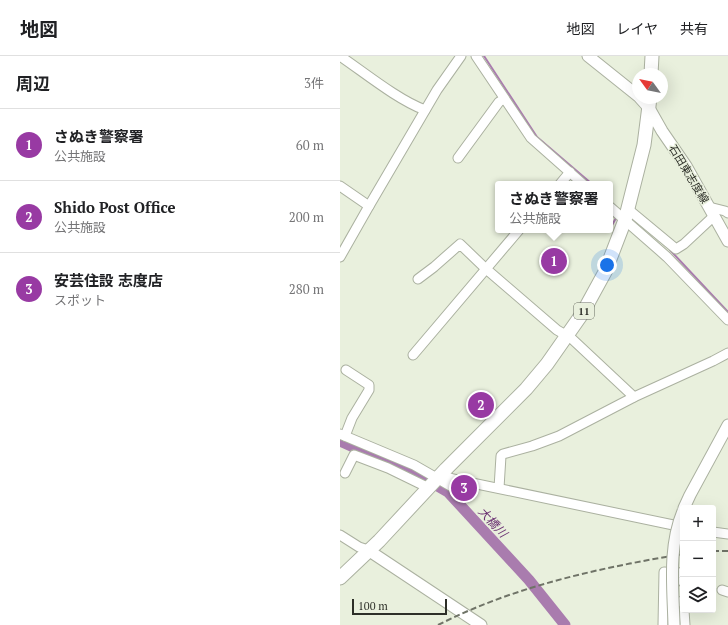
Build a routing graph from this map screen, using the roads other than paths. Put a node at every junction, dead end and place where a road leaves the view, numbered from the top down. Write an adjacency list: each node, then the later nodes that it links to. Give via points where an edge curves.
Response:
1 (340, 56): 11 (street, via 396,94)
2 (461, 56): 11 (street)
3 (476, 56): 8 (street)
4 (588, 56): 7 (main road, 石田東志度線)
5 (652, 56): 6 (highway)
6 (651, 68)
7 (632, 91)
8 (504, 99): 12 (street, via 499,102); 13 (street, via 536,144)
9 (650, 104): 19 (main road, 石田東志度線, via 662,130)
10 (650, 104): 21 (highway, 11, via 644,145)
11 (426, 110): 17 (street)
12 (458, 158)
13 (570, 172): 14 (street); 15 (street)
14 (562, 181)
15 (580, 181)
16 (340, 186): 17 (street)
17 (369, 206): 24 (street)
18 (613, 208): 21 (street)
19 (711, 211): 20 (street, via 725,211); 21 (street, via 684,244 676,249); 23 (main road, 石田東志度線)
20 (728, 214)
21 (627, 215): 27 (street); 28 (highway, 11, via 605,272)
22 (516, 233): 25 (street)
23 (728, 241)
24 (340, 257)
25 (485, 268): 26 (street, via 460,244); 28 (street, via 557,330); 30 (street)
26 (418, 279)
27 (728, 320)
28 (568, 336): 32 (street); 36 (highway, 11, via 526,389)
29 (728, 353): 32 (street)
30 (414, 355)
31 (346, 370): 34 (street, via 369,385 369,390)
32 (634, 397): 38 (street, via 559,436 503,454)
33 (728, 424): 39 (main road)
34 (343, 435): 36 (street, via 414,465)
35 (345, 473): 36 (street, via 354,455)
36 (435, 481): 37 (street); 38 (street, via 454,478); 45 (highway, 11)
37 (454, 488)
38 (500, 488): 41 (street)
39 (686, 505)
40 (680, 518): 53 (main road, bridge, via 673,544)
41 (680, 526)
42 (716, 532): 43 (street)
43 (728, 534)
44 (340, 535): 45 (street)
45 (368, 550): 47 (highway, 11); 51 (main road)
46 (683, 577): 48 (street, via 683,573 664,572)
47 (340, 578)
48 (664, 601): 49 (street); 52 (street)
49 (680, 602)
50 (684, 613): 54 (street)
51 (481, 625)
52 (663, 625)
53 (674, 625)
54 (684, 625)

